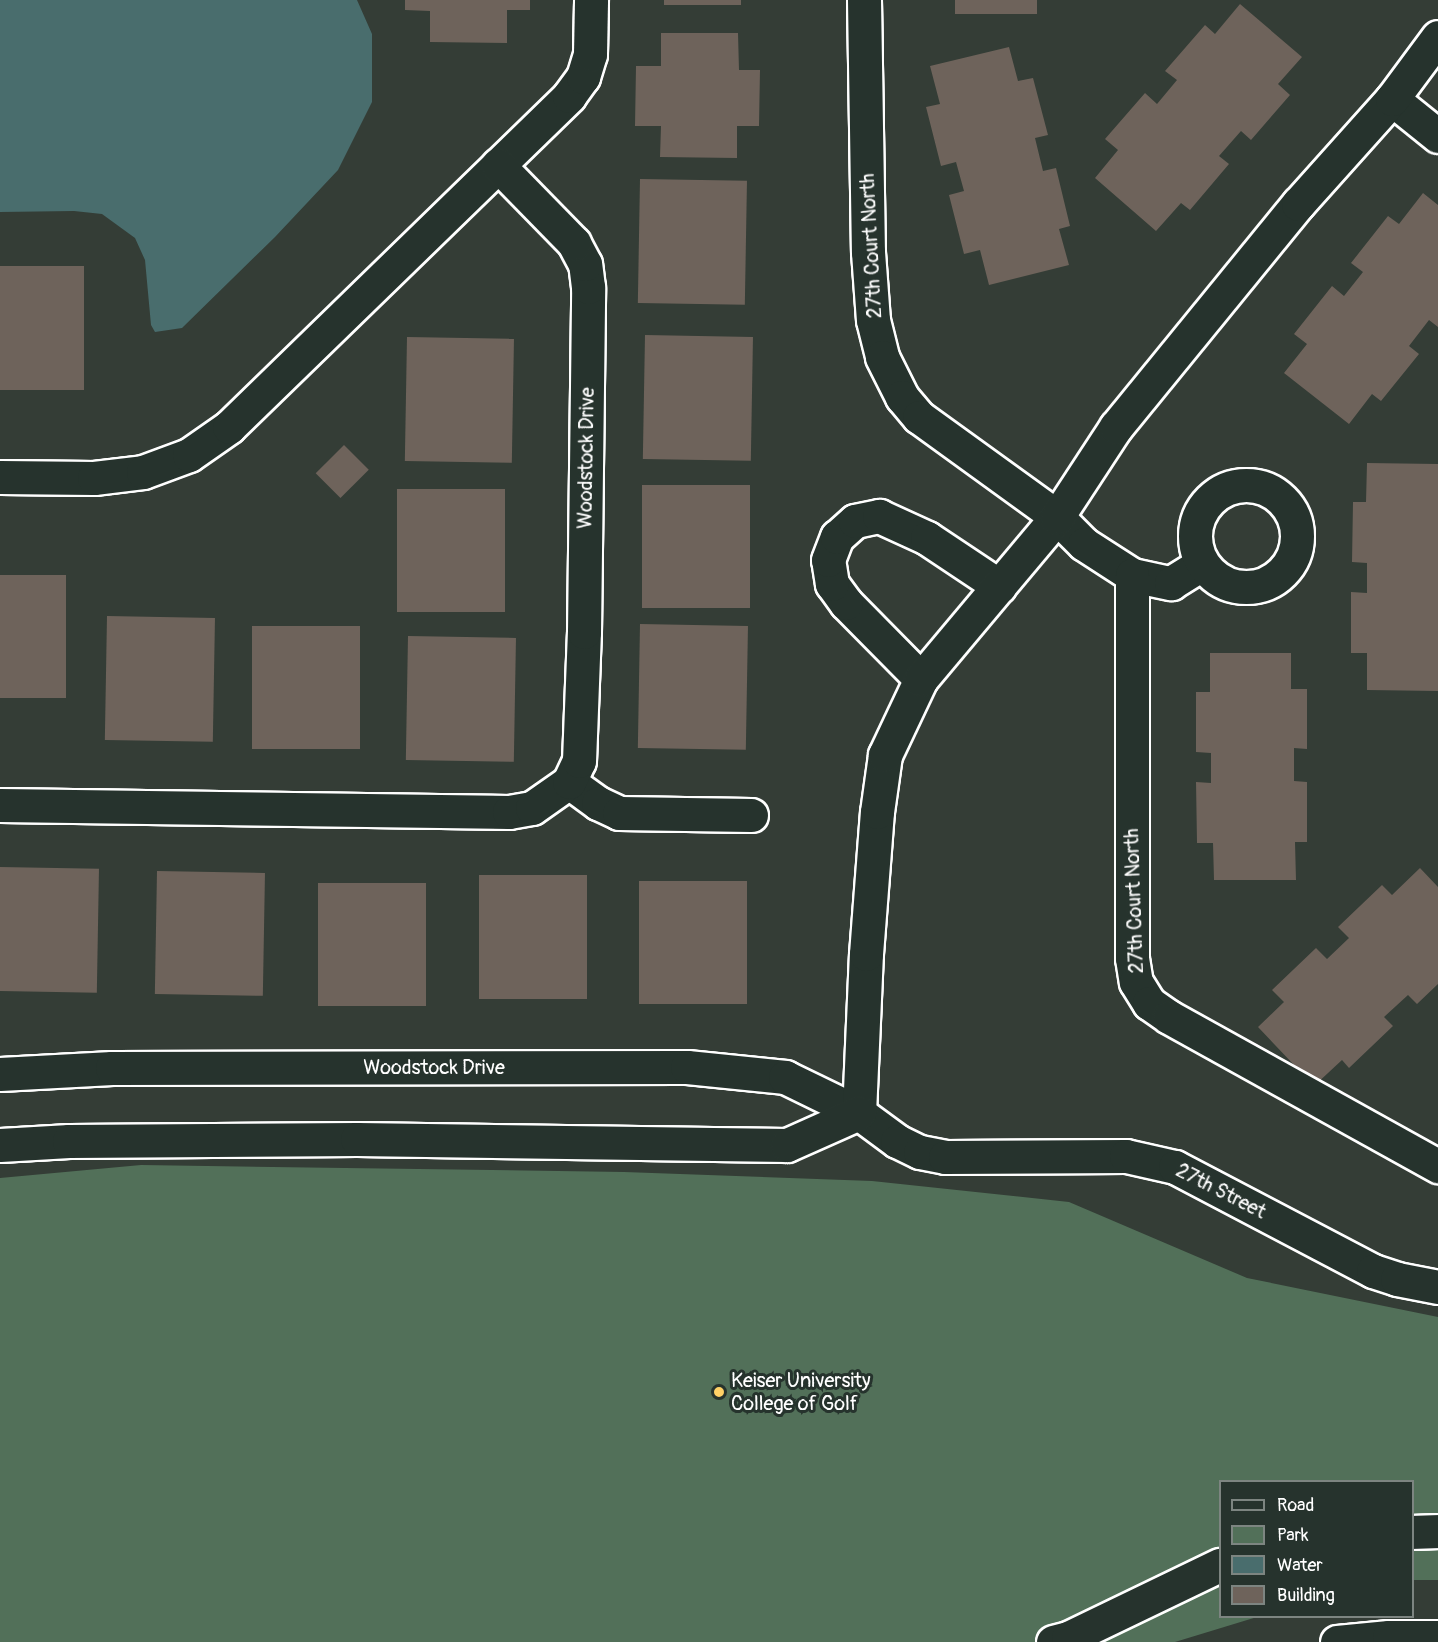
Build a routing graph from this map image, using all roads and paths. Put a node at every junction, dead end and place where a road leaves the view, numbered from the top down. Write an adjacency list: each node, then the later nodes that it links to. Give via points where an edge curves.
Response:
1 (591, 0): 6 (street, via 590,54 583,77 569,96)
2 (864, 0): 8 (street, 27th Court North, via 868,252 873,320 882,357 902,397 919,417)
3 (1438, 36): 4 (street)
4 (1392, 99): 5 (street); 8 (street, via 1298,204 1116,427)
5 (1438, 136)
6 (498, 165): 7 (street, via 229,427 189,455 118,477); 13 (street, Woodstock Drive, via 574,243 585,264 588,287 584,632 579,761)
7 (0, 477)
8 (1058, 517): 10 (street, 27th Court North, via 1084,544); 11 (street)
9 (1201, 564): 10 (street, 27th Court North, via 1171,583)
10 (1119, 566): 19 (street, 27th Court North, via 1132,958 1136,982 1149,1003 1169,1017)
11 (999, 586): 12 (street); 12 (street, via 927,538 879,516 855,521 837,537 828,560 832,584)
12 (921, 679): 17 (street, via 885,755 866,954)
13 (569, 782): 14 (street, via 532,808 509,812); 15 (street, via 597,803 619,813)
14 (0, 805)
15 (751, 815)
16 (0, 1074): 17 (street, Woodstock Drive, via 112,1068 687,1067 784,1077)
17 (859, 1113): 18 (street, via 787,1145 357,1139); 20 (street, 27th Street, via 897,1141 920,1152 945,1157 1126,1156 1175,1167 1373,1271 1397,1280)
18 (0, 1145)
19 (1438, 1166)
20 (1438, 1287)
21 (1438, 1531): 22 (street)
22 (1414, 1532)
23 (1219, 1566): 25 (street)
24 (1438, 1637): 26 (street)
25 (1053, 1642)
26 (1337, 1642)

